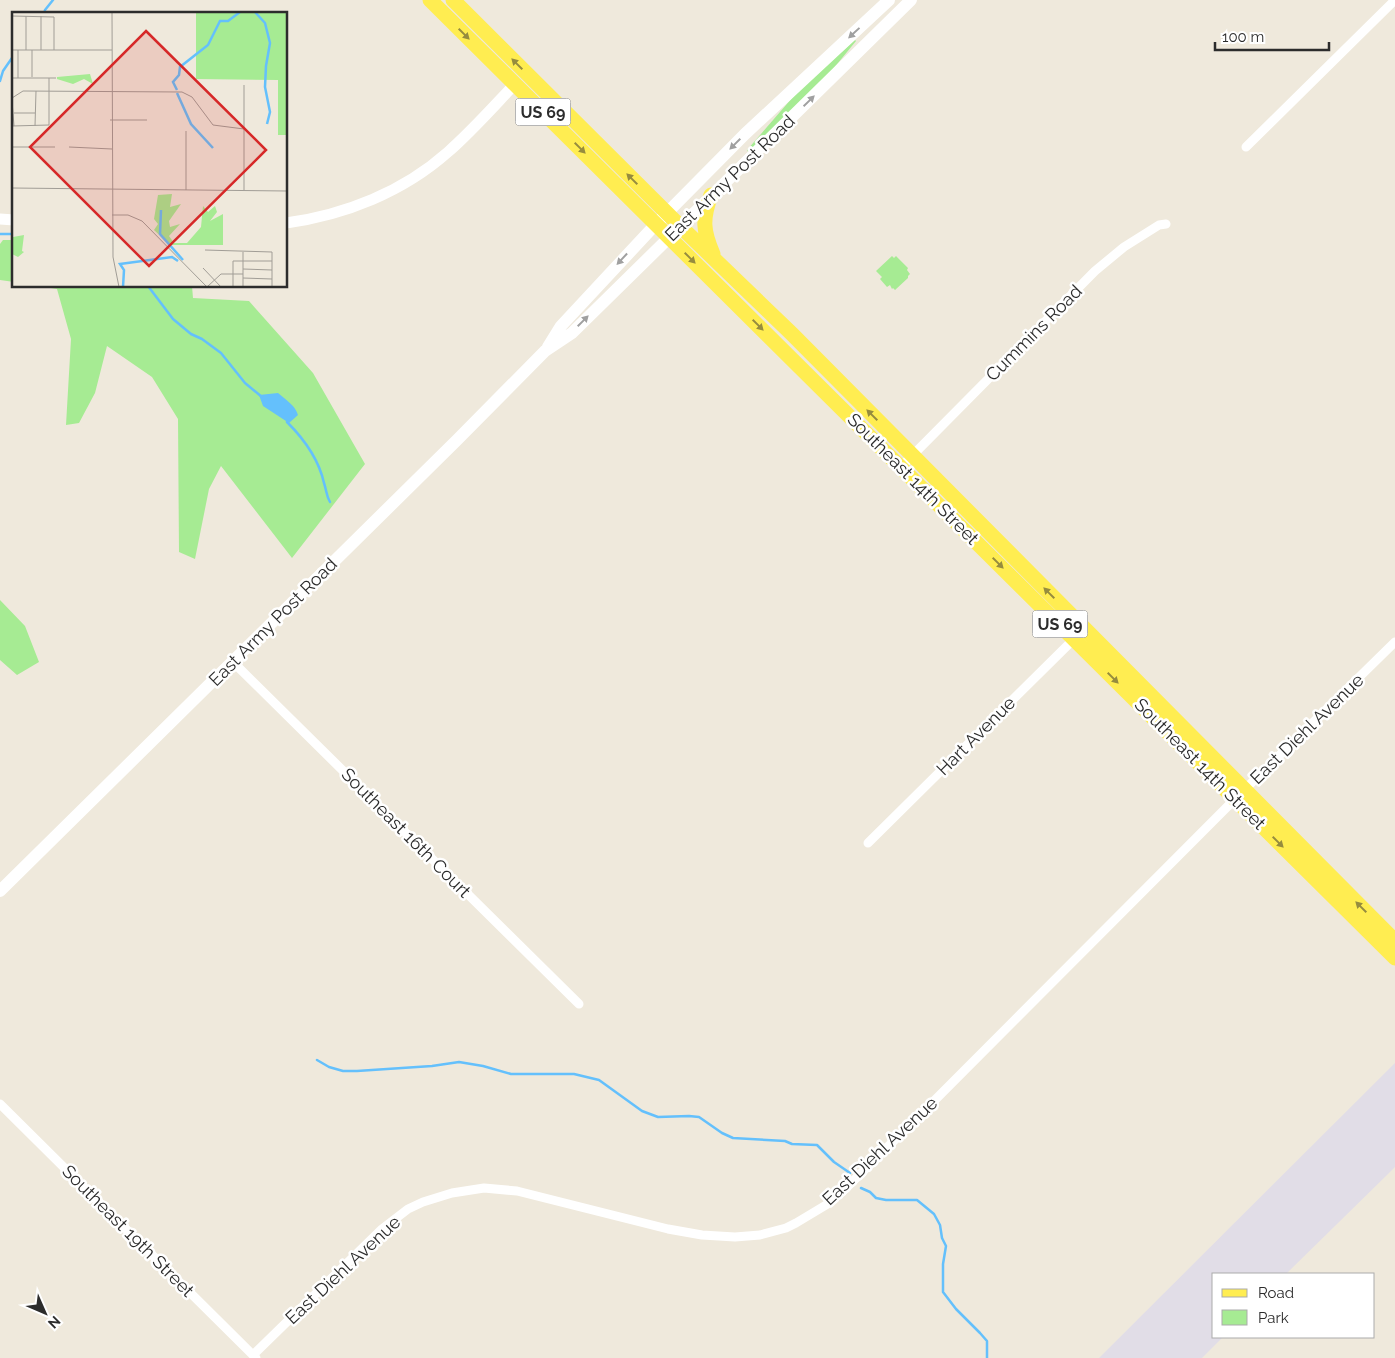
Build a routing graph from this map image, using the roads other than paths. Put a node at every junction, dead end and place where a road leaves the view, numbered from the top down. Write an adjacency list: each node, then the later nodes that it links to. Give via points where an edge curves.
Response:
1 (430, 0): 6 (main road, Southeast 14th Street / US 69, one-way to 6)
2 (453, 0): 9 (main road, Southeast 14th Street / US 69, one-way to 2)
3 (889, 0): 9 (main road, East Army Post Road, one-way to 9, via 745,134)
4 (911, 0): 8 (main road, East Army Post Road, one-way to 4)
5 (1395, 0): 7 (street)
6 (516, 84): 10 (street, via 448,153 399,187 336,213); 11 (main road, Southeast 14th Street / US 69, one-way to 11)
7 (1246, 147)
8 (711, 195): 13 (main road, East Army Post Road); 15 (main road, via 704,218 706,238)
9 (667, 213): 11 (main road, East Army Post Road); 13 (main road, Southeast 14th Street / US 69)
10 (288, 223)
11 (656, 224): 14 (main road, Southeast 14th Street / US 69); 16 (main road, East Army Post Road, one-way to 16, via 561,326)
12 (1166, 224): 17 (street, Cummins Road, via 1124,247 1095,271)
13 (680, 226): 14 (main road, East Army Post Road); 15 (main road, Southeast 14th Street / US 69)
14 (669, 237): 16 (main road, East Army Post Road, one-way to 14, via 572,333); 18 (main road, Southeast 14th Street / US 69, one-way to 18)
15 (717, 262): 17 (main road, Southeast 14th Street / US 69, one-way to 15)
16 (545, 351): 21 (main road, East Army Post Road)
17 (912, 456): 18 (street, Cummins Road); 19 (main road, Southeast 14th Street / US 69, one-way to 17)
18 (901, 467): 19 (main road, Southeast 14th Street / US 69, one-way to 19)
19 (1079, 634): 22 (main road, Southeast 14th Street / US 69); 23 (street, Hart Avenue)
20 (1395, 642): 22 (street, East Diehl Avenue)
21 (233, 662): 24 (main road, East Army Post Road); 27 (street, Southeast 16th Court)
22 (1240, 795): 25 (main road, Southeast 14th Street / US 69, one-way to 22); 26 (main road, Southeast 14th Street / US 69, one-way to 26); 29 (street, East Diehl Avenue, via 842,1192 796,1223 760,1235 735,1237 668,1229 517,1191 484,1188 452,1193 423,1202 382,1228)
23 (868, 843)
24 (0, 891)
25 (1395, 941)
26 (1395, 958)
27 (579, 1004)
28 (0, 1104): 29 (street, Southeast 19th Street)
29 (254, 1357)

